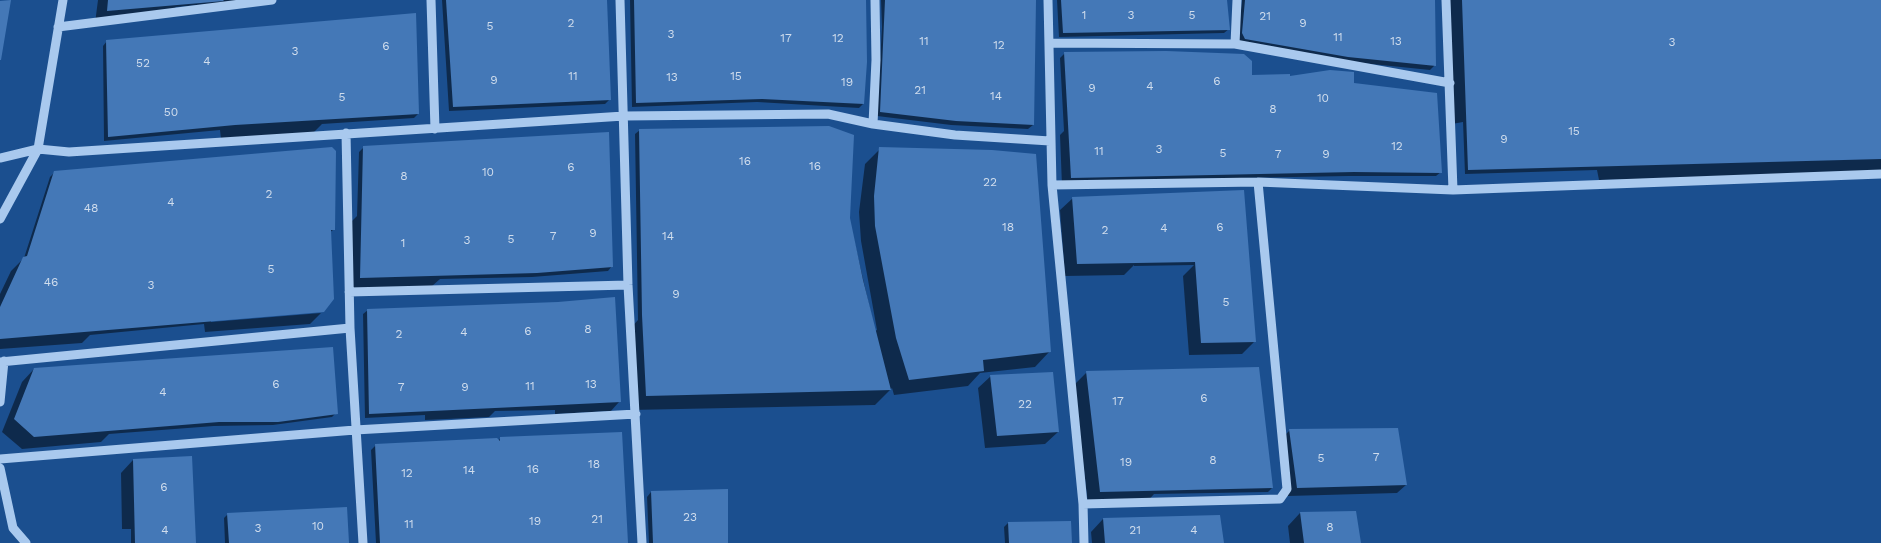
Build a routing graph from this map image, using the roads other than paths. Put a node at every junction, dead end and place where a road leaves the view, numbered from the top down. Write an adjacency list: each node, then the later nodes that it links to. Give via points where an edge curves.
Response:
1 (63, 0): 9 (street)
2 (272, 0): 9 (street)
3 (432, 0): 15 (street)
4 (620, 0): 13 (street)
5 (876, 0): 14 (street)
6 (1048, 0): 10 (street)
7 (1237, 0): 11 (street)
8 (1446, 0): 12 (street)
9 (58, 27): 18 (street)
10 (1049, 43): 11 (street); 17 (street)
11 (1235, 44): 12 (street)
12 (1450, 83): 23 (street)
13 (624, 116): 14 (street, via 828,114); 15 (street); 25 (street)
14 (873, 124): 17 (street, via 955,136)
15 (435, 129): 16 (street)
16 (346, 133): 18 (street, via 69,152); 26 (street)
17 (1050, 141): 22 (street)
18 (38, 149): 19 (street); 24 (street)
19 (0, 158)
20 (1881, 174): 23 (street)
21 (1258, 182): 22 (street); 23 (street); 34 (street, via 1287,489 1280,499)
22 (1052, 185): 34 (street)
23 (1453, 190)
24 (0, 219)
25 (628, 285): 26 (street); 30 (street)
26 (349, 292): 27 (street)
27 (350, 328): 28 (street); 31 (street)
28 (2, 361): 29 (street)
29 (0, 402)
30 (636, 414): 31 (street); 37 (street)
31 (355, 430): 32 (street); 36 (street)
32 (0, 459)
33 (0, 468): 35 (street, via 13,528)
34 (1083, 504): 38 (street)
35 (26, 543)
36 (363, 543)
37 (642, 543)
38 (1084, 543)

